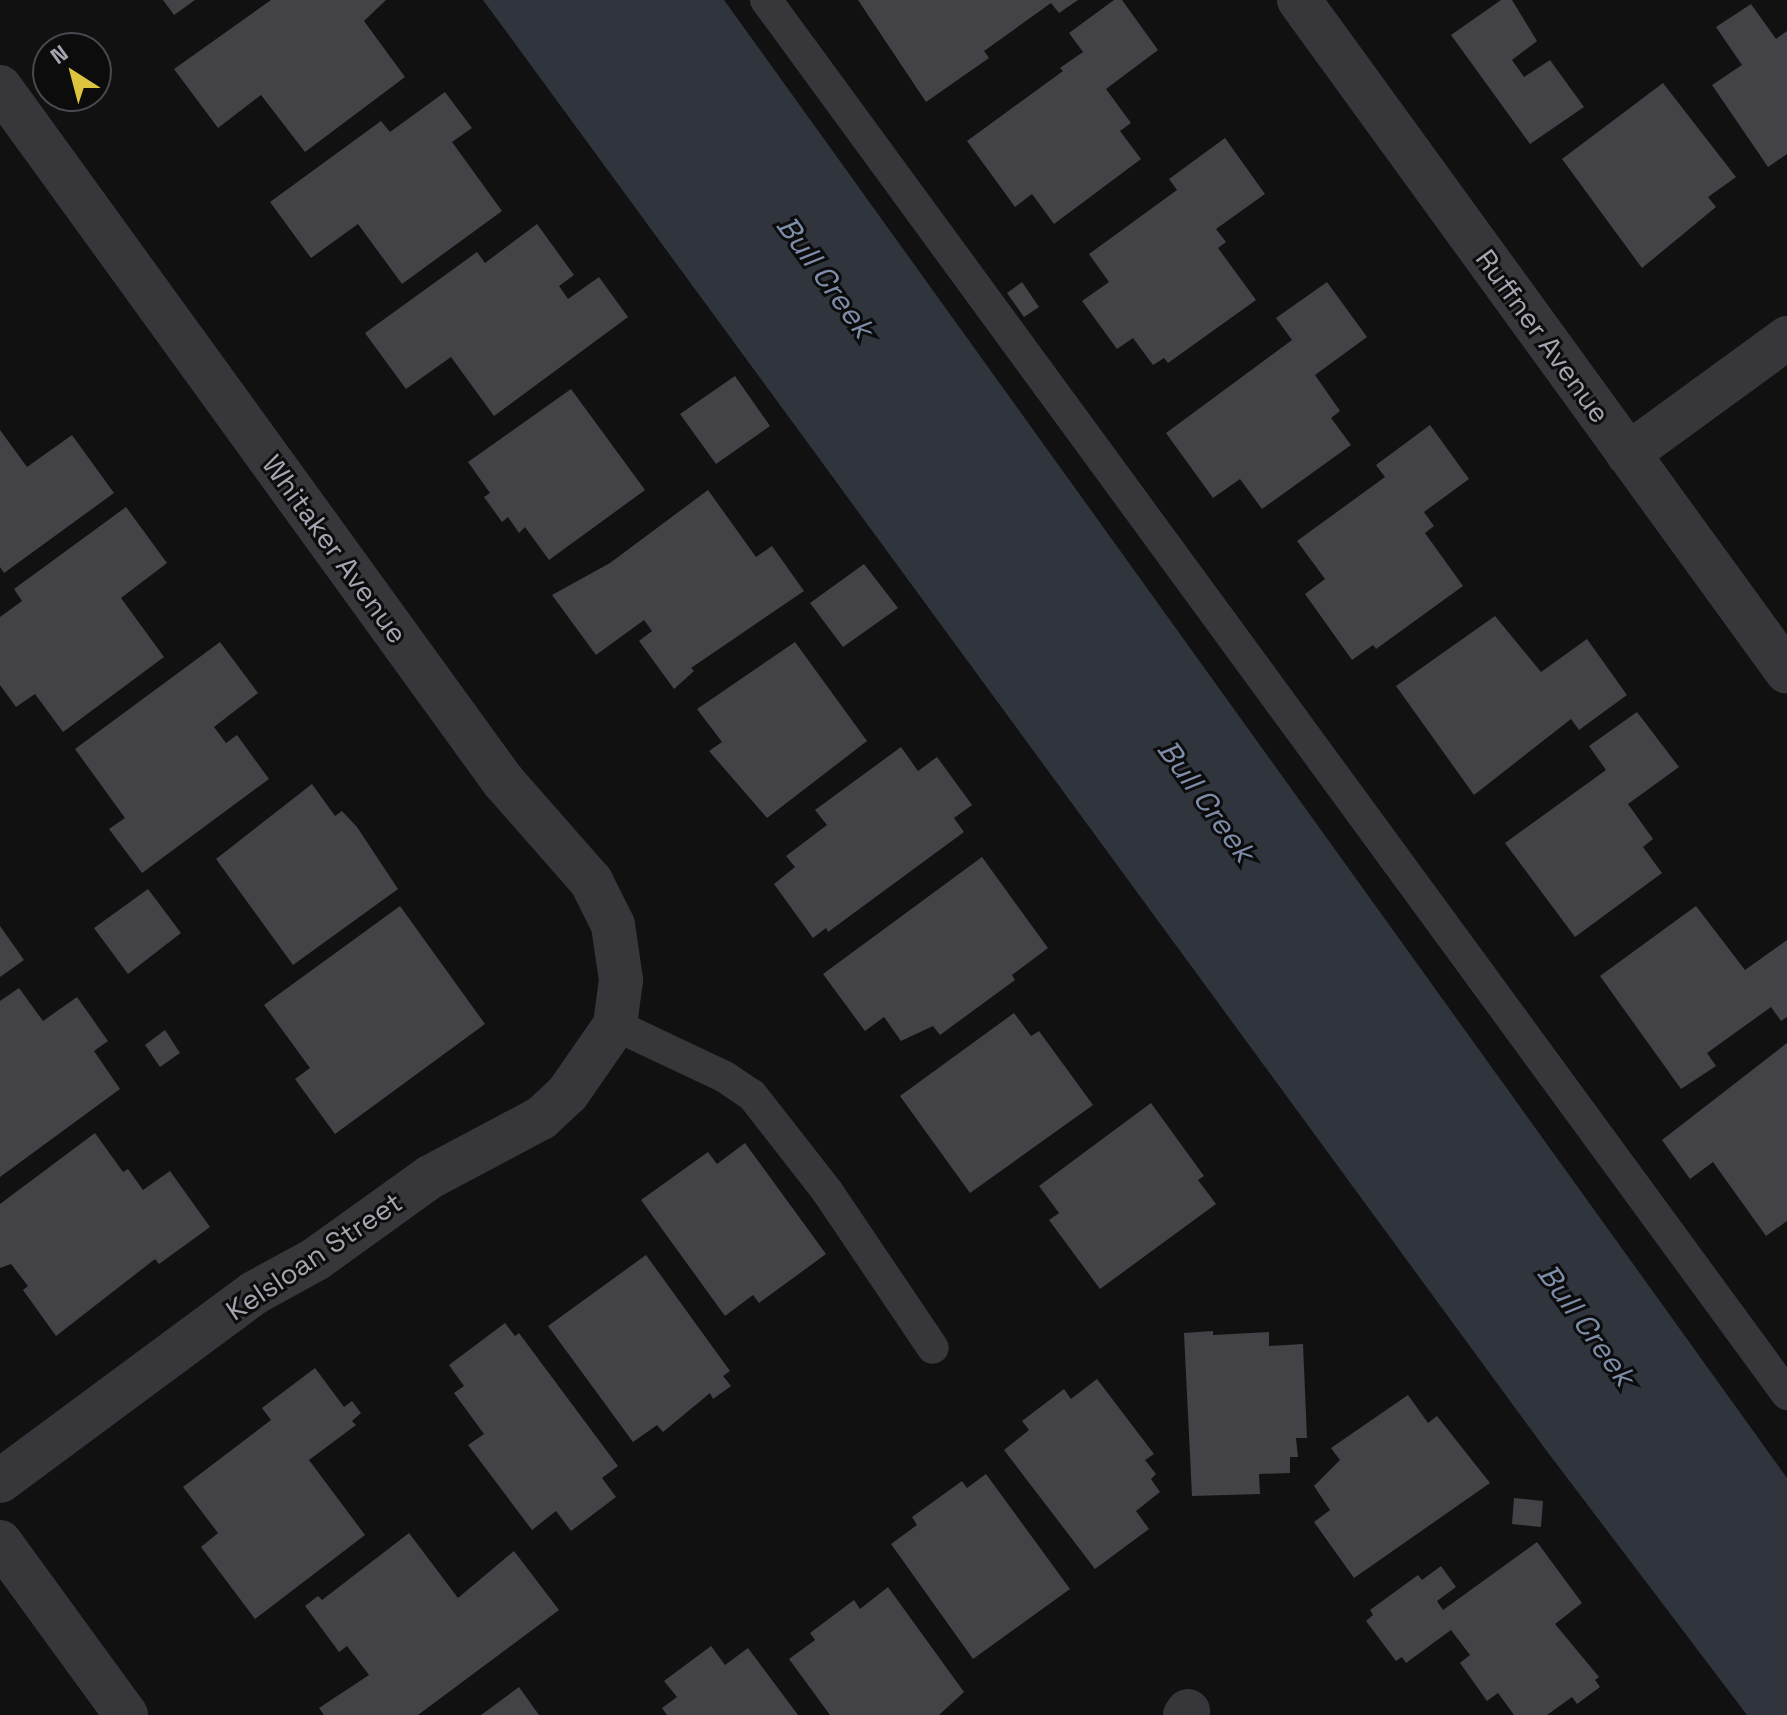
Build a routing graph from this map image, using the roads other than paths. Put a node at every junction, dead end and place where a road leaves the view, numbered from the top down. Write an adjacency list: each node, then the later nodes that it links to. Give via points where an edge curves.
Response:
1 (766, 0): 9 (lane)
2 (1299, 0): 5 (street, Ruffner Avenue)
3 (0, 87): 7 (street, Whitaker Avenue, via 503,781 591,881 613,925 621,980)
4 (1787, 338): 5 (street)
5 (1628, 454): 6 (street, Ruffner Avenue)
6 (1787, 672)
7 (615, 1025): 8 (lane, via 752,1095 827,1191); 10 (street, Kelsloan Street, via 568,1093 541,1118 430,1177 316,1259 254,1293)
8 (933, 1348)
9 (1787, 1394)
10 (0, 1481)
11 (0, 1542): 12 (street)
12 (126, 1715)

